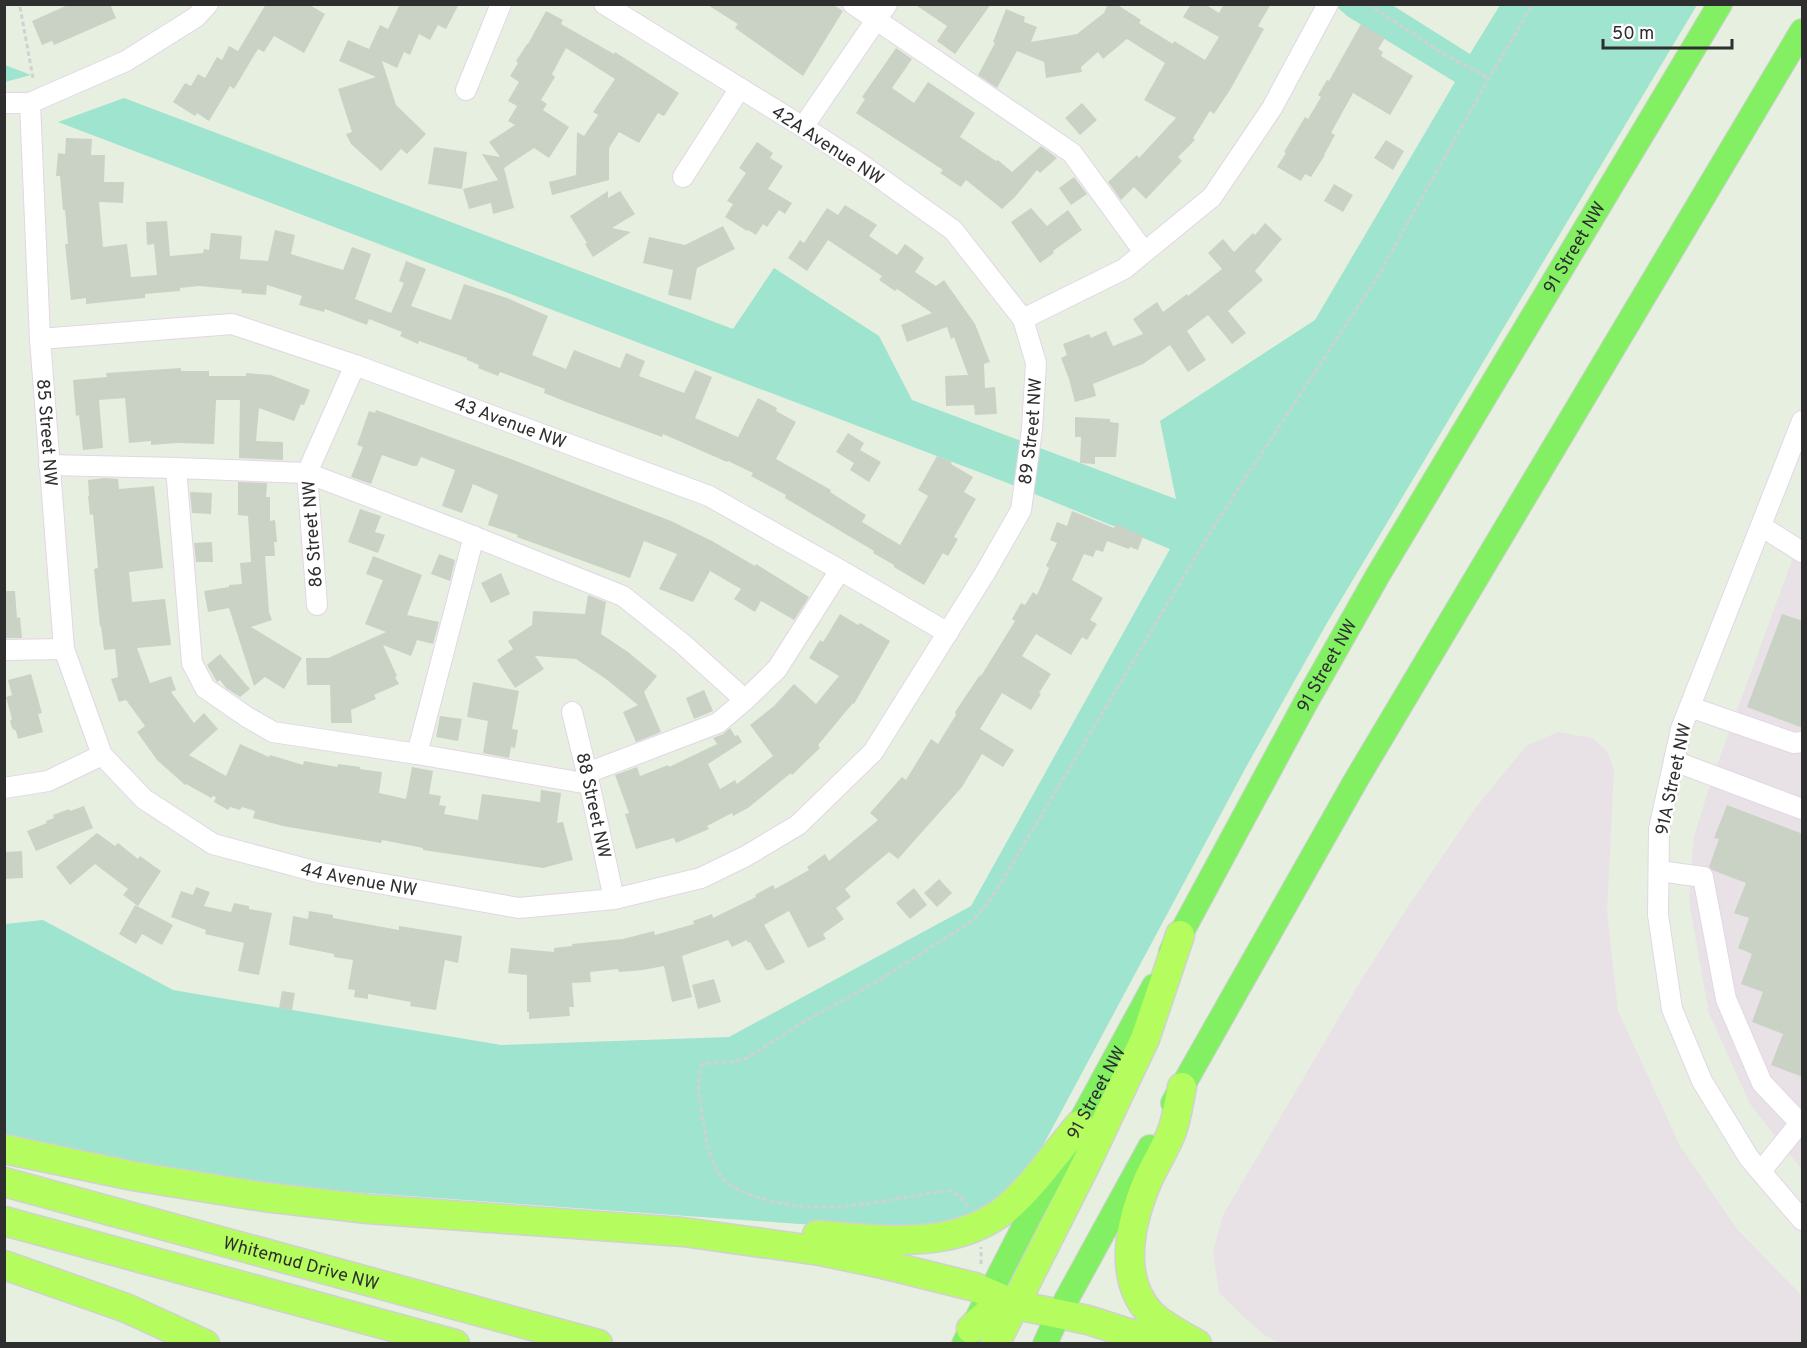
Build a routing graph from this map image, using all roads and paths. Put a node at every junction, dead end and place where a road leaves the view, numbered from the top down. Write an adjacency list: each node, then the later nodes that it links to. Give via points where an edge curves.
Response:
1 (207, 4): 17 (street, via 196,17 126,61)
2 (501, 4): 15 (street)
3 (604, 4): 14 (street, 42A Avenue NW)
4 (853, 4): 10 (street)
5 (1328, 4): 20 (street, via 1272,108 1212,197)
6 (1368, 4): 13 (path)
7 (1533, 4): 13 (path)
8 (1720, 4): 49 (main road, 91 Street NW, via 1378,575)
9 (20, 7): 12 (path)
10 (882, 13): 18 (street); 20 (street, via 1072,153)
11 (1803, 31): 50 (main road, via 1361,771)
12 (33, 78)
13 (1488, 78): 57 (path, via 1381,271 1214,526 978,915 876,982 747,1058 702,1065 698,1089 710,1156 719,1175 734,1189 788,1206 831,1208 952,1191 965,1201)
14 (740, 88): 18 (street, 42A Avenue NW); 19 (street)
15 (466, 90)
16 (4, 103): 17 (street)
17 (30, 104): 22 (street, 85 Street NW)
18 (803, 127): 21 (street, 42A Avenue NW, via 953,230)
19 (683, 177)
20 (1144, 252): 21 (street, via 1124,268)
21 (1023, 319): 33 (street, 89 Street NW, via 1036,363 1021,510)
22 (40, 339): 23 (street, 43 Avenue NW, via 232,324); 25 (street, 85 Street NW)
23 (355, 365): 27 (street, 86 Street NW); 31 (street, 43 Avenue NW, via 710,496)
24 (1803, 421): 28 (street, 91A Street NW)
25 (49, 465): 26 (street); 34 (street, 85 Street NW)
26 (176, 468): 27 (street); 40 (street, via 192,663 205,688 273,732)
27 (308, 473): 29 (street); 32 (street, 86 Street NW)
28 (1761, 526): 30 (street); 37 (street, 91A Street NW)
29 (474, 536): 36 (street, via 623,596); 40 (street)
30 (1803, 552)
31 (840, 570): 33 (street, 43 Avenue NW); 36 (street, via 777,669)
32 (317, 605)
33 (948, 633): 46 (street, 89 Street NW, via 873,752 798,825)
34 (64, 649): 35 (street); 41 (street, 85 Street NW)
35 (4, 650)
36 (746, 700): 43 (street, via 718,723)
37 (1690, 707): 39 (street, via 1794,743); 42 (street, 91A Street NW)
38 (572, 712): 43 (street, 88 Street NW)
39 (1803, 742)
40 (417, 754): 43 (street)
41 (102, 755): 44 (street, via 48,781); 48 (street, 44 Avenue NW, via 144,799 213,844 321,873 519,908)
42 (1674, 761): 45 (street); 47 (street, 91A Street NW, via 1659,830)
43 (588, 778): 48 (street, 88 Street NW)
44 (4, 788)
45 (1803, 809)
46 (746, 856): 48 (street, 44 Avenue NW, via 701,878)
47 (1659, 871): 53 (street, 91A Street NW, via 1658,915 1672,1009 1702,1081); 53 (street, via 1703,877 1726,999 1762,1083 1800,1123)
48 (614, 899)
49 (1180, 935): 51 (main road, 91 Street NW); 61 (highway, via 1145,1039)
50 (1182, 1087): 62 (main road); 71 (highway, via 1172,1131 1141,1199 1129,1251 1137,1293 1151,1314)
51 (1079, 1125): 57 (highway, via 1021,1194); 60 (main road, 91 Street NW)
52 (4, 1149): 58 (highway, via 133,1176 264,1197 368,1209)
53 (1761, 1171): 55 (street)
54 (4, 1182): 66 (highway, Whitemud Drive NW)
55 (1803, 1220)
56 (4, 1221): 65 (highway, Whitemud Drive NW)
57 (977, 1227): 58 (highway, via 948,1236 906,1240 759,1231); 60 (path, via 982,1250)
58 (683, 1232): 60 (highway, via 852,1257)
59 (4, 1265): 64 (highway, via 126,1308)
60 (982, 1290): 61 (highway); 63 (main road, 91 Street NW)
61 (1016, 1305): 62 (highway); 63 (highway, via 985,1314); 67 (highway); 68 (highway, via 1023,1317)
62 (1059, 1313): 69 (main road); 70 (highway)
63 (967, 1336)
64 (205, 1344)
65 (455, 1344)
66 (598, 1344)
67 (995, 1344)
68 (1015, 1344)
69 (1045, 1344)
70 (1163, 1344)
71 (1197, 1344)

